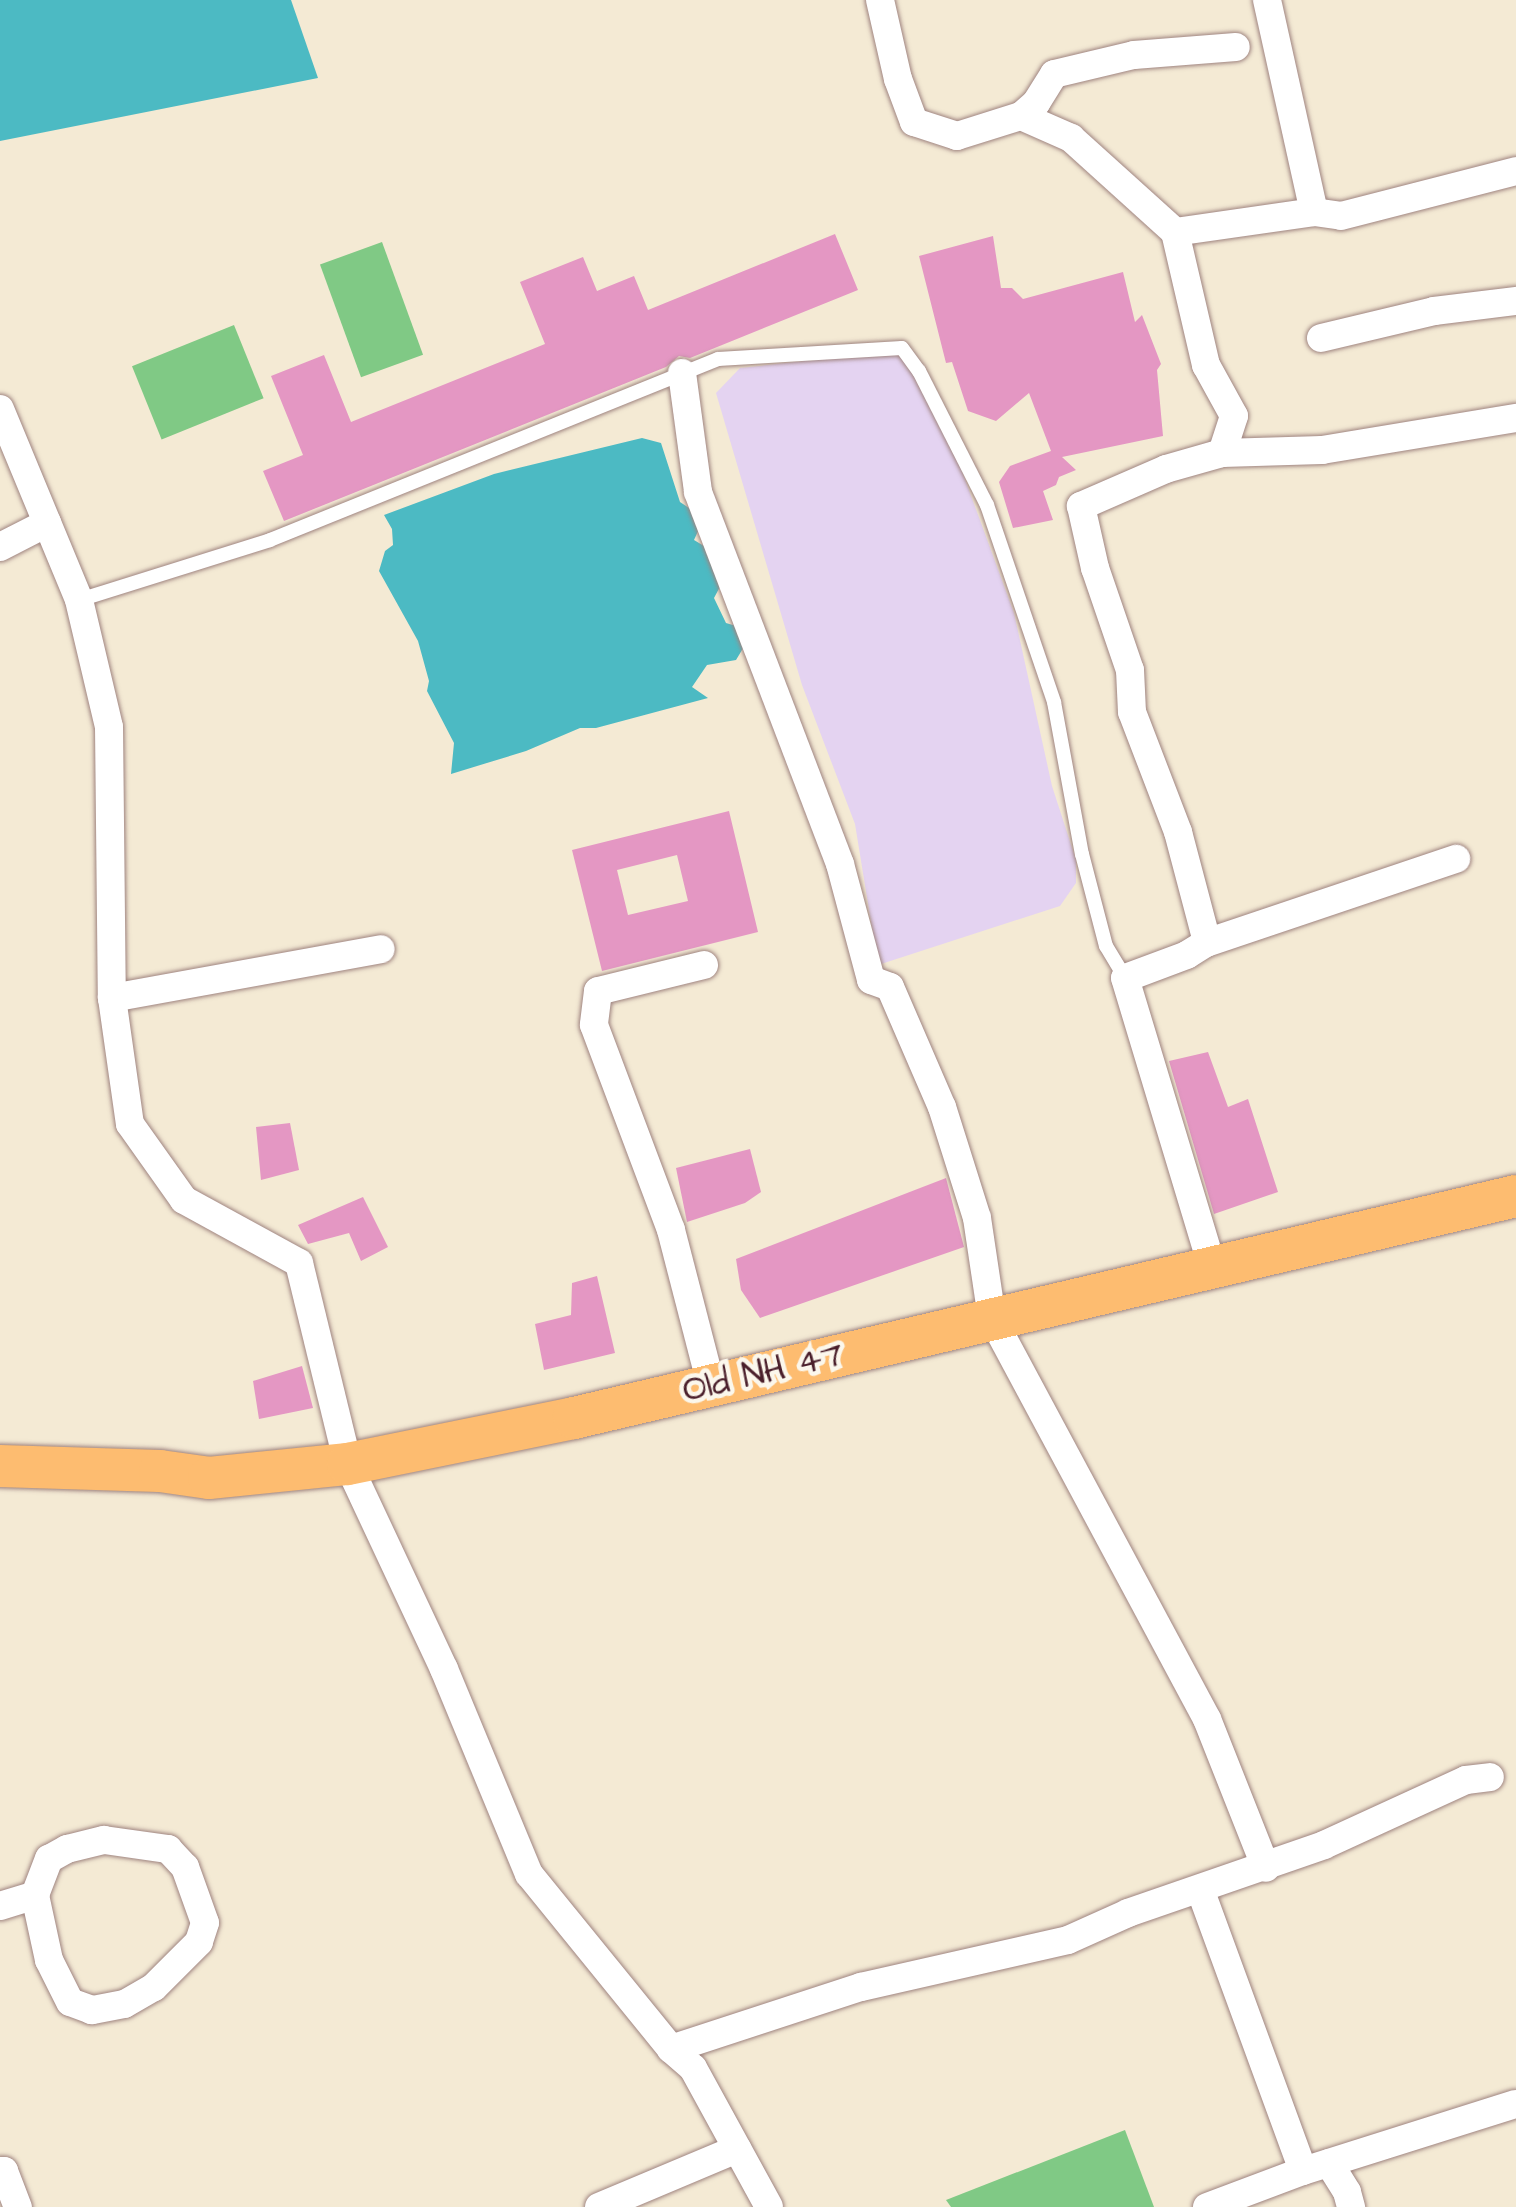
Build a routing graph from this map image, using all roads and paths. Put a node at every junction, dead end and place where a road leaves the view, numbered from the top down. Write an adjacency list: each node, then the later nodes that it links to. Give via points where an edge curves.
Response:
1 (880, 0): 4 (street, via 914,122 957,136)
2 (1267, 0): 6 (street)
3 (1236, 47): 4 (street, via 1134,55 1054,74)
4 (1021, 116): 7 (street, via 1071,138)
5 (1516, 171): 6 (street, via 1341,216)
6 (1314, 212): 7 (street)
7 (1175, 232): 13 (street, via 1206,365 1234,416)
8 (1516, 300): 9 (street, via 1434,310)
9 (1321, 338)
10 (682, 373): 16 (lane, via 270,540); 21 (lane, via 718,359 875,347 902,348 919,371 986,505 1054,702 1101,927); 25 (street, via 698,492 840,864 872,980 890,987 942,1107 977,1218)
11 (0, 410): 14 (street)
12 (1516, 418): 13 (street, via 1322,450)
13 (1222, 453): 18 (street, via 1081,506 1130,670 1132,712 1178,832)
14 (48, 523): 15 (street); 16 (street)
15 (0, 548)
16 (80, 600): 22 (street, via 109,726)
17 (1456, 859): 18 (street)
18 (1206, 942): 21 (street)
19 (381, 949): 22 (street)
20 (704, 965): 26 (street, via 598,991 594,1024 670,1230)
21 (1126, 978): 24 (street)
22 (112, 998): 27 (street, via 130,1124 184,1200 299,1262)
23 (1515, 1195): 24 (main road, Old NH 47)
24 (1212, 1267): 25 (main road, Old NH 47)
25 (992, 1318): 26 (main road, Old NH 47); 30 (street, via 1207,1719)
26 (711, 1385): 27 (main road, Old NH 47)
27 (348, 1464): 28 (main road, Old NH 47, via 208,1478 160,1470); 34 (street, via 444,1669 529,1874)
28 (0, 1466)
29 (1490, 1777): 30 (street, via 1466,1780)
30 (1266, 1868): 31 (street)
31 (1200, 1889): 34 (street, via 1068,1940 861,1987); 37 (street)
32 (35, 1895): 32 (street, via 49,1859 67,1849 104,1840 151,1844 168,1849 185,1867 205,1923 200,1942 154,1987 124,2004 92,2010 70,2002 58,1980); 33 (street)
33 (0, 1906)
34 (671, 2049): 36 (street, via 693,2068)
35 (1516, 2104): 37 (street)
36 (737, 2149): 40 (street); 41 (street)
37 (1316, 2167): 42 (street); 43 (street)
38 (0, 2172): 39 (street)
39 (18, 2207)
40 (599, 2207)
41 (768, 2207)
42 (1207, 2207)
43 (1351, 2207)

